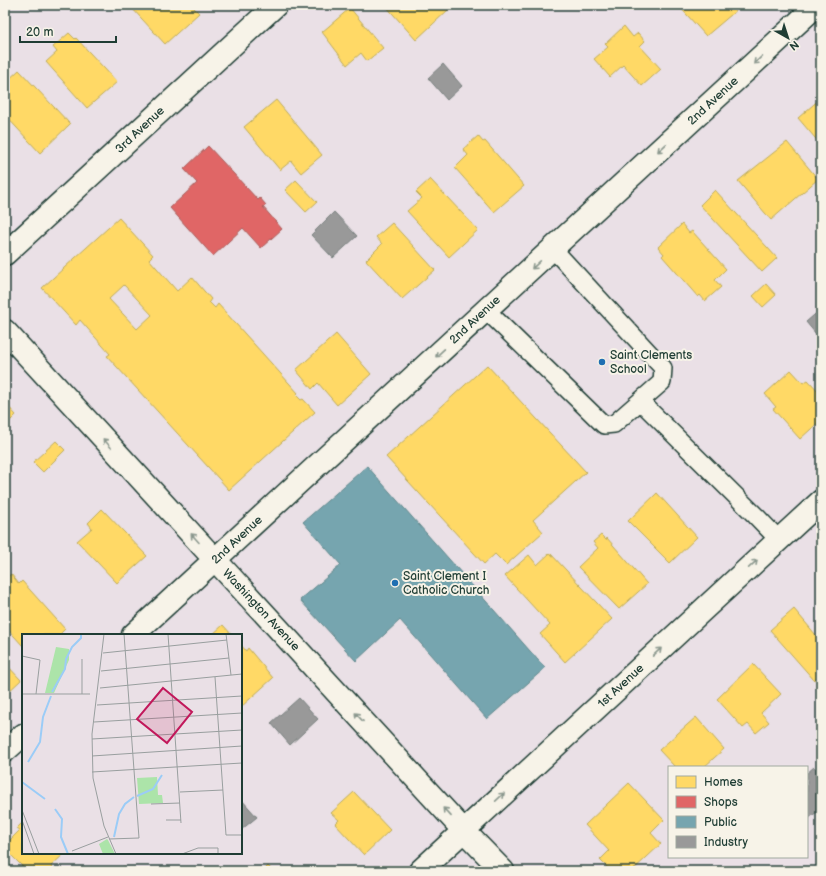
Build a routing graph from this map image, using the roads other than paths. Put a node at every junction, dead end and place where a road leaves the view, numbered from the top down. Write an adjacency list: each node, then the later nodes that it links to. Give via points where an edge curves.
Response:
1 (276, 5): 4 (street, 3rd Avenue)
2 (817, 5): 3 (street, 2nd Avenue, one-way to 3)
3 (553, 249): 5 (street, 2nd Avenue, one-way to 5); 7 (lane, via 663,368 662,382)
4 (5, 254)
5 (486, 310): 7 (lane, via 604,425 614,424); 10 (street, 2nd Avenue, one-way to 10)
6 (5, 331): 10 (street, Washington Avenue, one-way to 6)
7 (640, 401): 9 (lane)
8 (821, 501): 9 (street, 1st Avenue)
9 (779, 540): 14 (street, 1st Avenue, one-way to 9)
10 (215, 560): 11 (street, 2nd Avenue); 14 (street, Washington Avenue, one-way to 10)
11 (134, 634)
12 (22, 736): 13 (street)
13 (5, 751)
14 (464, 831): 15 (street, 1st Avenue); 16 (street, Washington Avenue)
15 (420, 871)
16 (503, 871)

